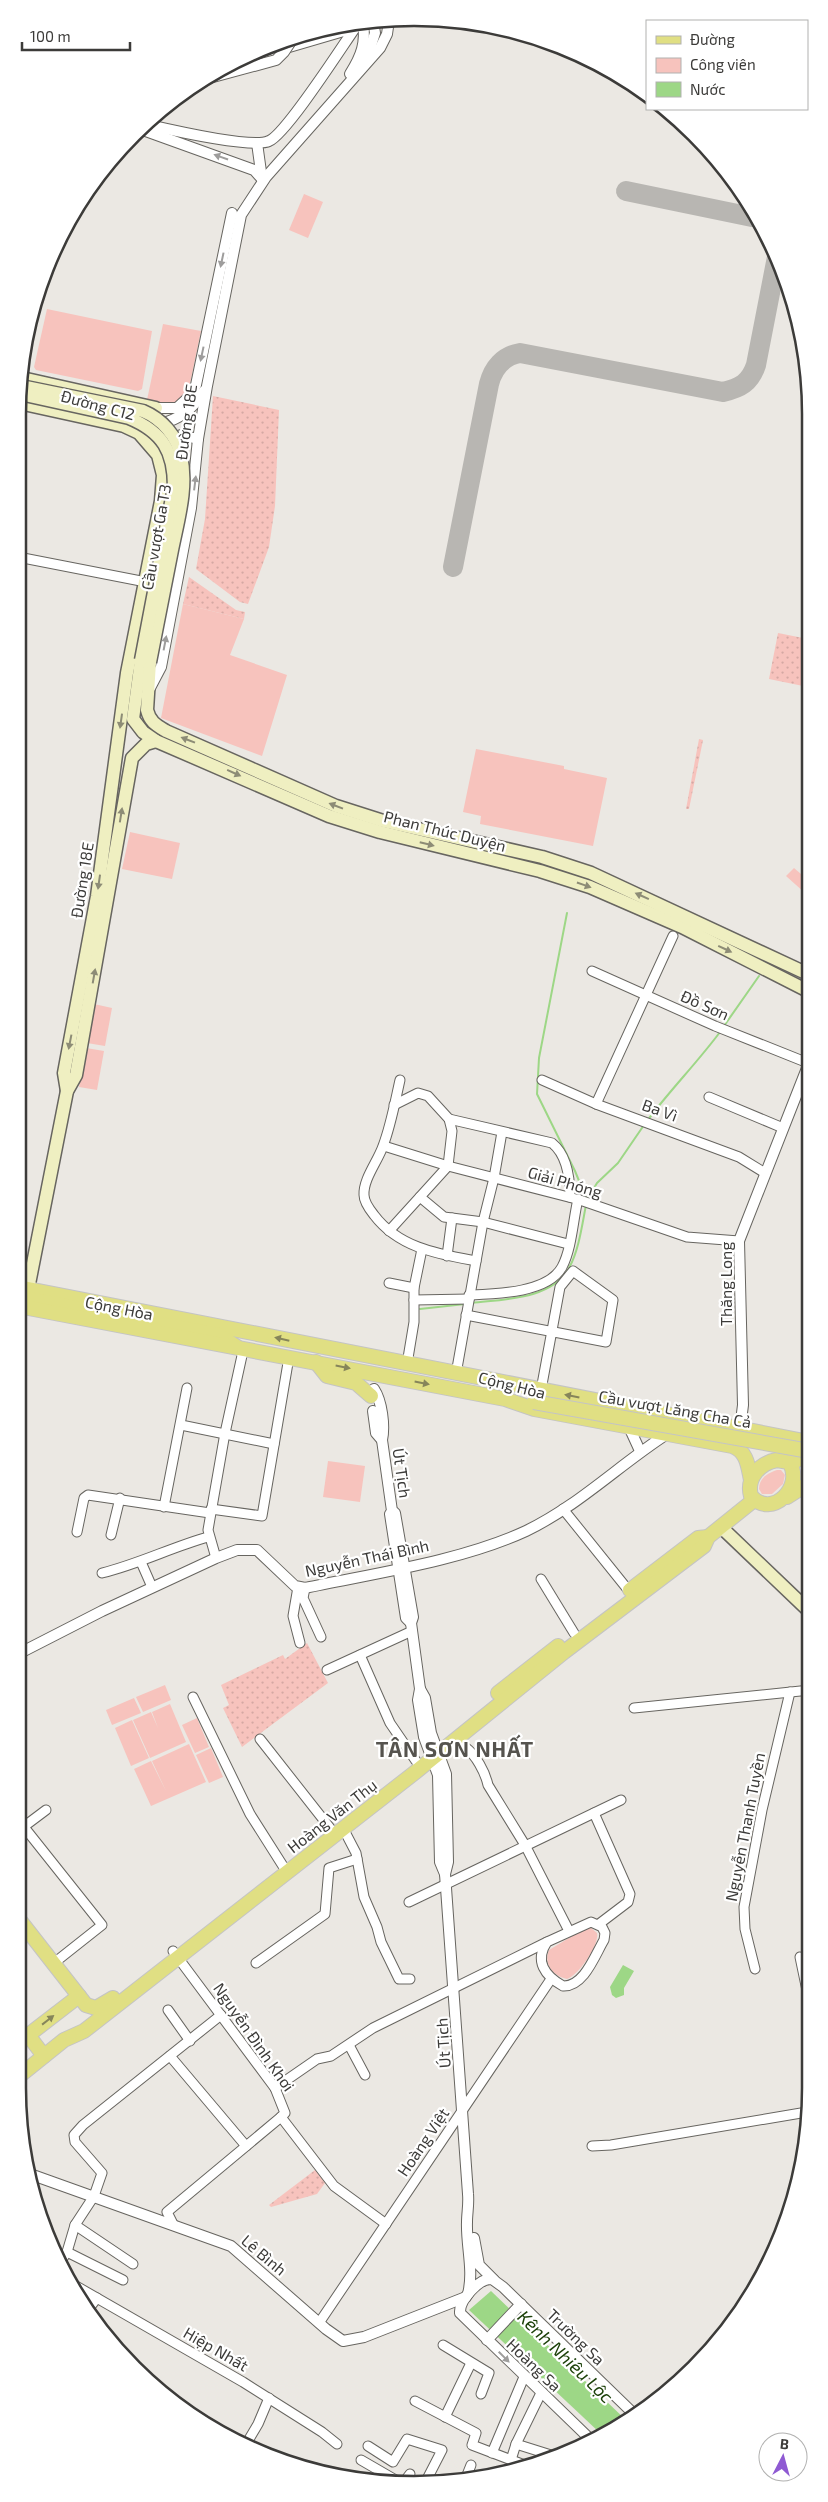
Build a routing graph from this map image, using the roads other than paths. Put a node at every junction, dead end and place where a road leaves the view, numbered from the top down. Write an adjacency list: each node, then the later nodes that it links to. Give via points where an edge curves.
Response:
1 (388, 27): 8 (street, Đường 18E, via 380,48)
2 (369, 29): 8 (street, via 375,33)
3 (363, 30): 13 (street, via 365,37 355,66 294,135)
4 (356, 31): 12 (street, via 280,131 270,141)
5 (287, 48): 9 (street, bridge, via 276,60)
6 (278, 51): 7 (street, bridge, via 274,56)
7 (251, 63)
8 (362, 68): 13 (street, Đường 18E)
9 (231, 72)
10 (154, 126): 12 (street)
11 (148, 132): 14 (street, one-way to 11, via 254,170)
12 (257, 143): 14 (street)
13 (291, 149): 14 (street, Đường 18E)
14 (263, 180): 17 (street, Đường 18E, via 241,215)
15 (232, 213): 21 (street, Đường 18E, one-way to 21, via 196,384 189,397 177,408)
16 (28, 379): 21 (main road, Đường C12)
17 (207, 386): 22 (street, via 195,406 176,420 150,426); 23 (street, Đường 18E)
18 (27, 387): 27 (main road, Cầu vượt Ga T3, bridge, via 143,411 166,426 178,445 182,496)
19 (27, 395): 27 (main road, Cầu vượt Ga T3, bridge, via 129,418 145,425 164,441 173,467 174,487)
20 (26, 404): 22 (main road, Đường C12)
21 (156, 408)
22 (124, 426): 24 (main road, Đường C12, via 146,439)
23 (198, 439): 24 (street, via 176,436); 29 (street, Đường 18E, one-way to 23, via 161,666 191,508)
24 (158, 455): 26 (main road, Đường 18E, via 163,475 161,501)
25 (26, 559): 26 (street)
26 (146, 582): 28 (main road, Đường 18E)
27 (146, 661): 29 (main road, Cầu vượt Ga T3); 30 (main road, Phan Thúc Duyện)
28 (128, 673): 30 (main road, Đường 18E); 33 (main road, Đường 18E, one-way to 33)
29 (150, 688): 31 (main road, Đường 18E)
30 (134, 706): 32 (main road, Phan Thúc Duyện, via 136,726)
31 (147, 710): 34 (main road, Phan Thúc Duyện, one-way to 31, via 591,873 542,857 383,821 336,806 166,731 153,724)
32 (156, 741): 33 (main road, Đường 18E, one-way to 32, via 132,758 146,744); 34 (main road, Phan Thúc Duyện, one-way to 34, via 330,816 380,832 540,871 590,887)
33 (109, 850): 63 (main road, Đường 18E, via 85,993 64,1073 67,1091)
34 (680, 927): 36 (main road, Phan Thúc Duyện); 37 (main road, Phan Thúc Duyện, one-way to 37); 38 (street)
35 (592, 971): 38 (street, Đồ Sơn)
36 (802, 972)
37 (802, 988)
38 (646, 995): 39 (street, Đồ Sơn); 44 (street)
39 (802, 1061)
40 (802, 1079): 47 (street, Thăng Long)
41 (400, 1080): 45 (street)
42 (542, 1080): 44 (street, Ba Vì)
43 (710, 1097): 47 (street)
44 (596, 1104): 51 (street, Ba Vì, via 738,1157)
45 (394, 1105): 46 (street, via 423,1094); 49 (street)
46 (449, 1119): 48 (street); 50 (street, via 452,1131)
47 (783, 1128): 51 (street, Thăng Long)
48 (502, 1132): 52 (street); 54 (street, via 555,1146 570,1176)
49 (384, 1146): 50 (street, Giải Phóng); 57 (street, via 364,1189 364,1198 370,1210)
50 (448, 1166): 52 (street, Giải Phóng); 53 (street)
51 (765, 1173): 58 (street, Thăng Long)
52 (494, 1178): 54 (street, Giải Phóng); 56 (street)
53 (420, 1197): 55 (street, via 437,1214); 57 (street)
54 (576, 1199): 58 (street, Giải Phóng, via 687,1237); 59 (street)
55 (452, 1218): 56 (street); 61 (street)
56 (483, 1222): 59 (street); 62 (street)
57 (389, 1230): 60 (street)
58 (739, 1241): 88 (street, Thăng Long, via 743,1405)
59 (568, 1244): 70 (street, via 564,1261 553,1279)
60 (422, 1249): 61 (street); 65 (street)
61 (446, 1256): 62 (street)
62 (476, 1261): 70 (street)
63 (26, 1279)
64 (389, 1283): 65 (street)
65 (414, 1288): 69 (street)
66 (26, 1298): 71 (main road, Cộng Hòa)
67 (26, 1298): 73 (main road, Cộng Hòa)
68 (26, 1298): 74 (main road, Cộng Hòa)
69 (414, 1300): 70 (street); 78 (street)
70 (468, 1304): 72 (street); 80 (street)
71 (241, 1330): 73 (main road, Cộng Hòa); 76 (main road, Cộng Hòa, one-way to 71)
72 (552, 1331): 72 (street, via 606,1342 613,1300 573,1271 560,1287); 83 (street)
73 (219, 1335): 74 (main road, Cộng Hòa)
74 (243, 1351): 75 (main road, Cộng Hòa); 89 (street)
75 (289, 1357): 77 (main road, Cộng Hòa); 93 (street)
76 (376, 1358): 78 (main road, Cộng Hòa); 79 (street, Út Tịch)
77 (316, 1362): 79 (main road, Cộng Hòa, one-way to 79); 82 (main road, via 327,1376 356,1383)
78 (407, 1364): 80 (main road, Cộng Hòa)
79 (375, 1373): 82 (street, Út Tịch); 84 (main road, Cộng Hòa, one-way to 84)
80 (456, 1374): 83 (main road, Cộng Hòa)
81 (187, 1388): 86 (street)
82 (372, 1393): 113 (street, Út Tịch, via 376,1433 382,1440 392,1511 396,1513)
83 (538, 1396): 84 (main road); 85 (main road, Cộng Hòa, one-way to 83); 94 (main road, Cầu vượt Lăng Cha Cả, bridge)
84 (505, 1399): 87 (main road, Cộng Hòa, via 534,1409)
85 (718, 1424): 88 (main road, Cộng Hòa); 97 (main road)
86 (181, 1425): 89 (street); 103 (street)
87 (628, 1427): 91 (main road, Cộng Hòa); 95 (street)
88 (740, 1429): 90 (main road, Cộng Hòa)
89 (225, 1433): 93 (street); 105 (street)
90 (760, 1433): 92 (main road, Cộng Hòa); 97 (main road)
91 (667, 1434): 95 (street, Nguyễn Thái Bình); 98 (main road, Cộng Hòa, via 737,1448 745,1455)
92 (802, 1441)
93 (274, 1444): 105 (street, via 262,1516)
94 (802, 1450)
95 (640, 1451): 104 (street, Nguyễn Thái Bình, via 590,1492)
96 (802, 1457): 97 (main road)
97 (779, 1458): 98 (main road, via 760,1468); 101 (main road, via 793,1474 792,1484)
98 (751, 1480): 102 (main road, via 750,1492)
99 (802, 1487): 101 (main road)
100 (120, 1498): 103 (street); 107 (street, via 88,1495 84,1498); 108 (street)
101 (784, 1498): 102 (main road, via 769,1504)
102 (754, 1500): 106 (main road, Hoàng Văn Thụ)
103 (164, 1507): 105 (street)
104 (563, 1509): 113 (street, Nguyễn Thái Bình, via 526,1530 482,1548); 118 (street)
105 (211, 1511): 109 (street)
106 (721, 1527): 110 (main road, Hoàng Văn Thụ); 119 (main road)
107 (77, 1532)
108 (112, 1535)
109 (208, 1537): 111 (street); 112 (street, via 172,1547)
110 (708, 1537): 118 (main road, Hoàng Văn Thụ, via 698,1538); 131 (main road, Hoàng Văn Thụ, via 704,1546)
111 (216, 1558): 116 (street, Nguyễn Thái Bình); 117 (street, Nguyễn Thái Bình, via 237,1550 258,1550)
112 (141, 1562): 114 (street); 116 (street)
113 (402, 1567): 117 (street, Nguyễn Thái Bình); 120 (street, Út Tịch, via 413,1617)
114 (102, 1573)
115 (541, 1579): 121 (street)
116 (152, 1587): 124 (street, Nguyễn Thái Bình)
117 (302, 1587): 122 (street, via 303,1598); 123 (street, via 293,1616)
118 (629, 1591): 121 (main road, Hoàng Văn Thụ)
119 (802, 1604)
120 (411, 1627): 125 (street); 133 (street, Út Tịch)
121 (574, 1633): 131 (main road, Hoàng Văn Thụ)
122 (321, 1637)
123 (300, 1643)
124 (26, 1650)
125 (360, 1655): 126 (street); 134 (street, via 390,1723)
126 (327, 1670)
127 (802, 1691): 128 (street)
128 (790, 1692): 130 (street); 156 (street, Nguyễn Thanh Tuyền, via 762,1810 744,1907 745,1928)
129 (193, 1697): 143 (street, via 250,1814)
130 (634, 1708)
131 (461, 1736): 133 (main road, Hoàng Văn Thụ); 141 (street)
132 (260, 1739): 139 (street)
133 (433, 1752): 134 (main road, Hoàng Văn Thụ); 139 (main road, Hoàng Văn Thụ); 144 (street, Út Tịch, via 438,1776 440,1862 445,1874)
134 (416, 1761): 139 (main road, Hoàng Văn Thụ)
135 (621, 1800): 137 (street)
136 (46, 1810): 138 (street)
137 (594, 1812): 141 (street); 146 (street, via 630,1894 628,1902)
138 (26, 1825)
139 (337, 1828): 142 (street); 143 (main road, Hoàng Văn Thụ); 149 (main road, Hoàng Văn Thụ)
140 (26, 1835): 154 (street, via 102,1925)
141 (524, 1845): 144 (street); 148 (street)
142 (357, 1859): 153 (street, via 329,1868 325,1914); 158 (street, via 364,1897 381,1942 400,1979)
143 (283, 1866): 149 (main road, Hoàng Văn Thụ)
144 (445, 1887): 145 (street); 159 (street, Út Tịch)
145 (410, 1902)
146 (599, 1924): 148 (street, via 586,1923); 157 (street, via 605,1937 580,1980 568,1986)
147 (26, 1928): 154 (main road)
148 (569, 1931): 150 (street)
149 (193, 1941): 151 (main road, Hoàng Văn Thụ)
150 (547, 1942): 157 (street, via 541,1961); 159 (street)
151 (176, 1954): 160 (main road, Hoàng Văn Thụ, via 102,2006 96,2008); 162 (street, Nguyễn Đình Khơi); 164 (main road, Hoàng Văn Thụ, via 84,2031)
152 (800, 1957): 155 (street)
153 (256, 1963)
154 (54, 1964): 160 (main road)
155 (802, 1967)
156 (755, 1968)
157 (552, 1978): 173 (street, Hoàng Việt)
158 (410, 1979)
159 (454, 1986): 167 (street, via 373,2028); 173 (street, Út Tịch)
160 (83, 2000): 163 (main road, one-way to 160); 164 (main road, via 81,2022)
161 (168, 2010): 166 (street)
162 (221, 2015): 166 (street); 172 (street, Nguyễn Đình Khơi)
163 (26, 2037)
164 (64, 2040): 168 (main road, Hoàng Văn Thụ)
165 (26, 2041): 168 (main road)
166 (190, 2041): 169 (street)
167 (349, 2045): 171 (street); 172 (street, via 326,2059 317,2059)
168 (44, 2056): 170 (main road, Hoàng Văn Thụ)
169 (170, 2056): 176 (street); 179 (street, via 74,2135 74,2142 102,2173)
170 (26, 2071)
171 (365, 2075)
172 (275, 2088): 175 (street, Nguyễn Đình Khơi, via 285,2113)
173 (462, 2111): 180 (street, Út Tịch); 182 (street, Hoàng Việt)
174 (801, 2113): 177 (street)
175 (281, 2116): 176 (street); 182 (street, Nguyễn Đình Khơi, via 334,2186)
176 (246, 2146): 181 (street, via 167,2212)
177 (592, 2146)
178 (37, 2176): 179 (street, Lê Bình)
179 (94, 2196): 181 (street, Lê Bình); 183 (street)
180 (469, 2210): 186 (street, Út Tịch, via 473,2220); 191 (street, Út Tịch, via 466,2220 470,2275)
181 (172, 2224): 197 (street, Lê Bình, via 234,2249)
182 (386, 2224): 197 (street, Hoàng Việt)
183 (75, 2225): 184 (street); 187 (street)
184 (67, 2252): 185 (street); 188 (street)
185 (65, 2256)
186 (476, 2258): 189 (street, Trường Sa, via 482,2270)
187 (133, 2264)
188 (123, 2280)
189 (494, 2280): 191 (street, via 486,2279); 194 (street, Trường Sa)
190 (84, 2290): 192 (street, Hiệp Nhất)
191 (467, 2296): 195 (street, Lê Bình); 196 (street, via 461,2304)
192 (97, 2298): 193 (street); 204 (street, Hiệp Nhất)
193 (93, 2304)
194 (519, 2306): 198 (street); 206 (street, Trường Sa)
195 (444, 2307): 196 (street, Hoàng Sa, via 454,2308); 197 (street, Lê Bình, via 350,2341 337,2338)
196 (460, 2313): 198 (street, Hoàng Sa)
197 (319, 2323)
198 (489, 2338): 201 (street, Hoàng Sa, one-way to 201)
199 (443, 2345): 200 (street)
200 (471, 2363): 203 (street, via 489,2373); 207 (street)
201 (524, 2377): 202 (street, Hoàng Sa); 213 (street)
202 (541, 2393): 208 (street, Hoàng Sa); 211 (street)
203 (481, 2394)
204 (269, 2398): 209 (street); 210 (street, Hiệp Nhất)
205 (415, 2401): 207 (street)
206 (629, 2410)
207 (445, 2417): 213 (street, via 476,2433 472,2445)
208 (586, 2435)
209 (249, 2439)
210 (337, 2444)
211 (516, 2444): 214 (street); 216 (street)
212 (368, 2446): 221 (street, via 393,2462 408,2439 442,2450)
213 (492, 2453): 216 (street)
214 (544, 2453)
215 (361, 2460): 220 (street)
216 (510, 2460): 217 (street)
217 (516, 2462)
218 (471, 2465): 219 (street)
219 (468, 2471)
220 (386, 2475)
221 (429, 2475)

